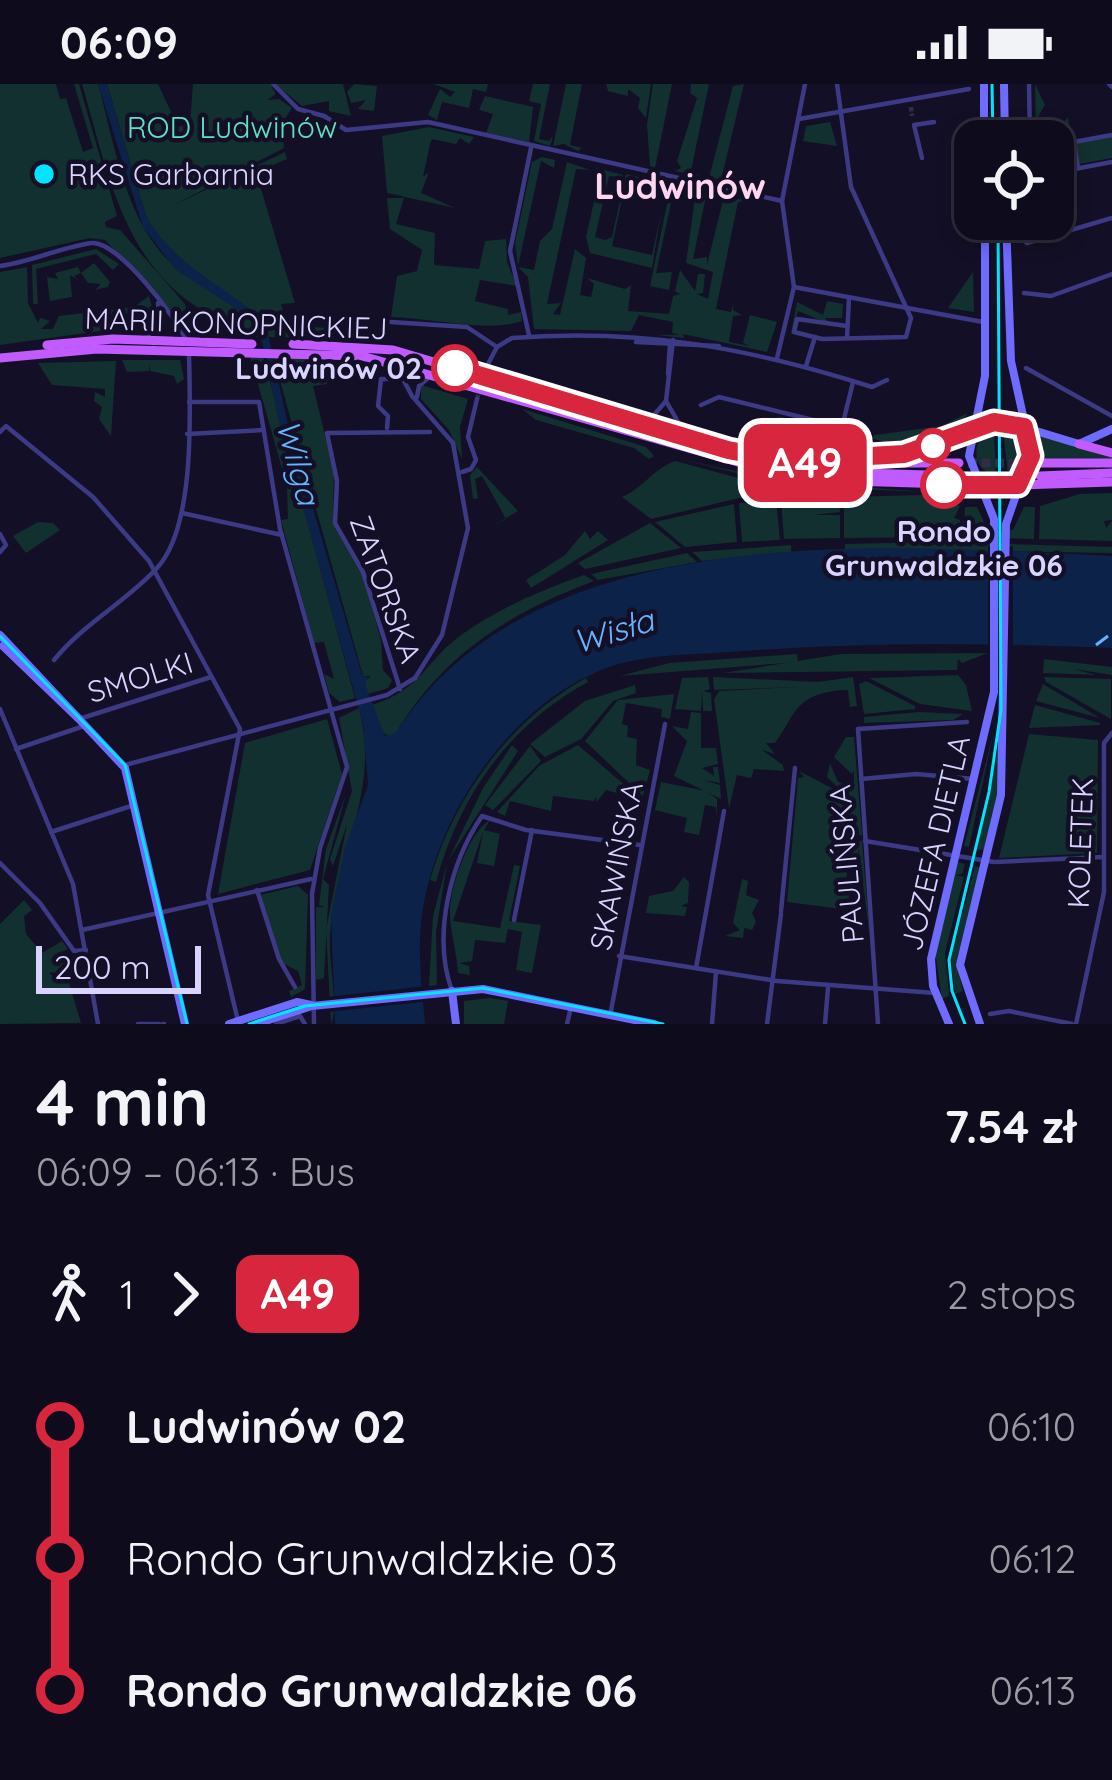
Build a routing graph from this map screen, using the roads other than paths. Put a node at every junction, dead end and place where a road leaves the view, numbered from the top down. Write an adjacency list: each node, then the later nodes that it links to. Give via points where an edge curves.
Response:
1 (273, 84): 15 (street, via 298,109 346,130 428,122)
2 (805, 84): 9 (street)
3 (837, 84): 8 (street)
4 (984, 84): 10 (street)
5 (1004, 84): 11 (street)
6 (1029, 84): 12 (street)
7 (969, 89): 8 (street)
8 (839, 113): 9 (street); 31 (street, via 855,199)
9 (799, 119): 20 (street)
10 (984, 120)
11 (1005, 120)
12 (1030, 120)
13 (934, 122): 16 (street, via 913,120)
14 (1112, 135): 18 (street, via 1074,142)
15 (531, 148): 20 (street); 35 (street, via 510,251)
16 (922, 158)
17 (1112, 162): 18 (street)
18 (1078, 169): 19 (street)
19 (1074, 170)
20 (782, 201): 27 (street)
21 (1112, 218): 22 (street)
22 (1074, 230)
23 (986, 240): 33 (street)
24 (1007, 240): 60 (street, via 1011,361)
25 (0, 266): 29 (street, via 102,244)
26 (1112, 274): 28 (street, via 1052,296)
27 (794, 287): 30 (street); 44 (street)
28 (1024, 293)
29 (156, 297): 38 (street, via 160,324); 40 (street)
30 (849, 298): 31 (street); 34 (street)
31 (909, 309): 33 (street); 37 (street, via 910,336)
32 (391, 322): 41 (street, via 467,327)
33 (986, 323): 62 (street)
34 (847, 326): 36 (street, via 797,319 794,332); 37 (street)
35 (529, 337): 39 (street); 41 (street)
36 (815, 337): 37 (street); 47 (street)
37 (848, 338)
38 (140, 339): 40 (main road, MARII KONOPNICKIEJ); 43 (main road, MARII KONOPNICKIEJ)
39 (672, 344): 44 (street); 54 (street)
40 (188, 345): 42 (main road, MARII KONOPNICKIEJ); 43 (main road, MARII KONOPNICKIEJ); 55 (street)
41 (497, 347): 46 (street)
42 (286, 348): 45 (main road, MARII KONOPNICKIEJ); 59 (main road, MARII KONOPNICKIEJ, via 393,350)
43 (0, 354)
44 (777, 358): 47 (street)
45 (393, 362): 49 (main road, MARII KONOPNICKIEJ); 57 (street)
46 (487, 366)
47 (806, 366): 52 (street)
48 (1026, 368): 58 (street)
49 (438, 374): 57 (street, via 418,386); 76 (main road, MARII KONOPNICKIEJ)
50 (393, 379): 61 (street, via 381,379 378,406)
51 (887, 380): 52 (street, via 877,388)
52 (853, 382): 56 (street, via 842,427 719,397)
53 (477, 399): 75 (street, via 468,437 476,460)
54 (667, 401): 59 (street, via 653,416); 68 (street)
55 (189, 402): 64 (street, via 255,398); 67 (street)
56 (701, 405)
57 (423, 407): 75 (street, via 449,435)
58 (1112, 416)
59 (630, 421): 68 (main road, MARII KONOPNICKIEJ)
60 (1024, 427): 62 (street, via 998,421); 69 (street); 81 (street, via 1031,456)
61 (387, 428): 66 (street); 91 (street, ZATORSKA, via 365,436 326,433 337,481 335,523 363,572)
62 (975, 428): 71 (main road, via 914,452); 80 (street, via 970,462)
63 (1112, 429): 69 (street)
64 (264, 430): 67 (street); 83 (street)
65 (0, 432): 87 (street, via 6,426 93,497)
66 (430, 432)
67 (187, 434): 82 (street)
68 (688, 439): 71 (main road, MARII KONOPNICKIEJ)
69 (1079, 444): 70 (main road)
70 (1112, 453)
71 (814, 463): 72 (main road, MARII KONOPNICKIEJ)
72 (959, 463)
73 (1040, 463): 74 (main road)
74 (1112, 463)
75 (462, 472): 91 (street, via 467,540 444,629)
76 (799, 474): 77 (main road, MARII KONOPNICKIEJ); 80 (main road, via 851,484)
77 (959, 476)
78 (1040, 476): 79 (main road)
79 (1112, 477): 81 (main road)
80 (982, 485): 81 (street); 85 (street)
81 (1018, 485): 85 (street)
82 (182, 513): 83 (street); 87 (street)
83 (282, 535): 93 (street)
84 (2, 536): 86 (street)
85 (1000, 536): 103 (street, JÓZEFA DIETLA, via 995,671); 112 (street, JÓZEFA DIETLA, via 1004,776)
86 (0, 552)
87 (155, 571): 89 (street, via 74,634); 90 (street)
88 (0, 639): 94 (street)
89 (54, 660)
90 (213, 676): 94 (street, SMOLKI); 98 (street)
91 (400, 689): 93 (street)
92 (0, 709): 99 (street)
93 (330, 711): 98 (street); 114 (street, via 347,772)
94 (82, 722): 99 (street, SMOLKI); 100 (street)
95 (967, 722): 102 (street, PAULIŃSKA, via 862,727)
96 (665, 724): 109 (street, SKAWIŃSKA)
97 (1110, 734): 111 (street, KOLETEK)
98 (241, 735): 100 (street); 116 (street)
99 (16, 748): 107 (street)
100 (123, 766): 104 (street)
101 (795, 768): 124 (street)
102 (861, 779): 103 (street); 108 (street, PAULIŃSKA)
103 (977, 779): 110 (street, JÓZEFA DIETLA)
104 (135, 805): 107 (street); 117 (street)
105 (724, 811): 122 (street)
106 (532, 830): 109 (street); 118 (street); 127 (street, via 482,816 462,854 446,909)
107 (51, 832): 119 (street, via 74,884)
108 (865, 841): 110 (street); 128 (street, PAULIŃSKA)
109 (640, 845): 121 (street, SKAWIŃSKA)
110 (956, 853): 112 (street); 129 (street, JÓZEFA DIETLA, via 931,959)
111 (1104, 857): 112 (street); 152 (street, KOLETEK, via 1101,913)
112 (988, 861): 151 (street, JÓZEFA DIETLA, via 960,965)
113 (0, 863): 120 (street, via 74,951)
114 (314, 878): 115 (street); 130 (street)
115 (257, 890): 116 (street); 126 (street)
116 (209, 901): 117 (street); 135 (street)
117 (160, 913): 119 (street); 139 (street)
118 (514, 920)
119 (82, 930): 120 (street)
120 (86, 950): 136 (street)
121 (619, 956): 122 (street); 133 (street, SKAWIŃSKA)
122 (696, 968): 123 (street)
123 (716, 972): 124 (street); 146 (street)
124 (772, 981): 125 (street); 147 (street)
125 (828, 986): 128 (street); 148 (street)
126 (295, 987)
127 (452, 991): 130 (street); 131 (street, via 494,990); 143 (street)
128 (878, 991): 129 (street); 149 (street, PAULIŃSKA)
129 (936, 993): 150 (street, JÓZEFA DIETLA)
130 (316, 1006): 135 (street, via 297,1002); 140 (street); 142 (street)
131 (571, 1007): 133 (street); 144 (street)
132 (990, 1014): 152 (street)
133 (610, 1016): 145 (street)
134 (305, 1021): 141 (street)
135 (234, 1023)
136 (98, 1024)
137 (138, 1024): 138 (street)
138 (162, 1024)
139 (185, 1024)
140 (256, 1024)
141 (276, 1024)
142 (314, 1024)
143 (456, 1024)
144 (567, 1024)
145 (654, 1024)
146 (712, 1024)
147 (767, 1024)
148 (824, 1024)
149 (878, 1024)
150 (949, 1024)
151 (980, 1024)
152 (1074, 1024)

